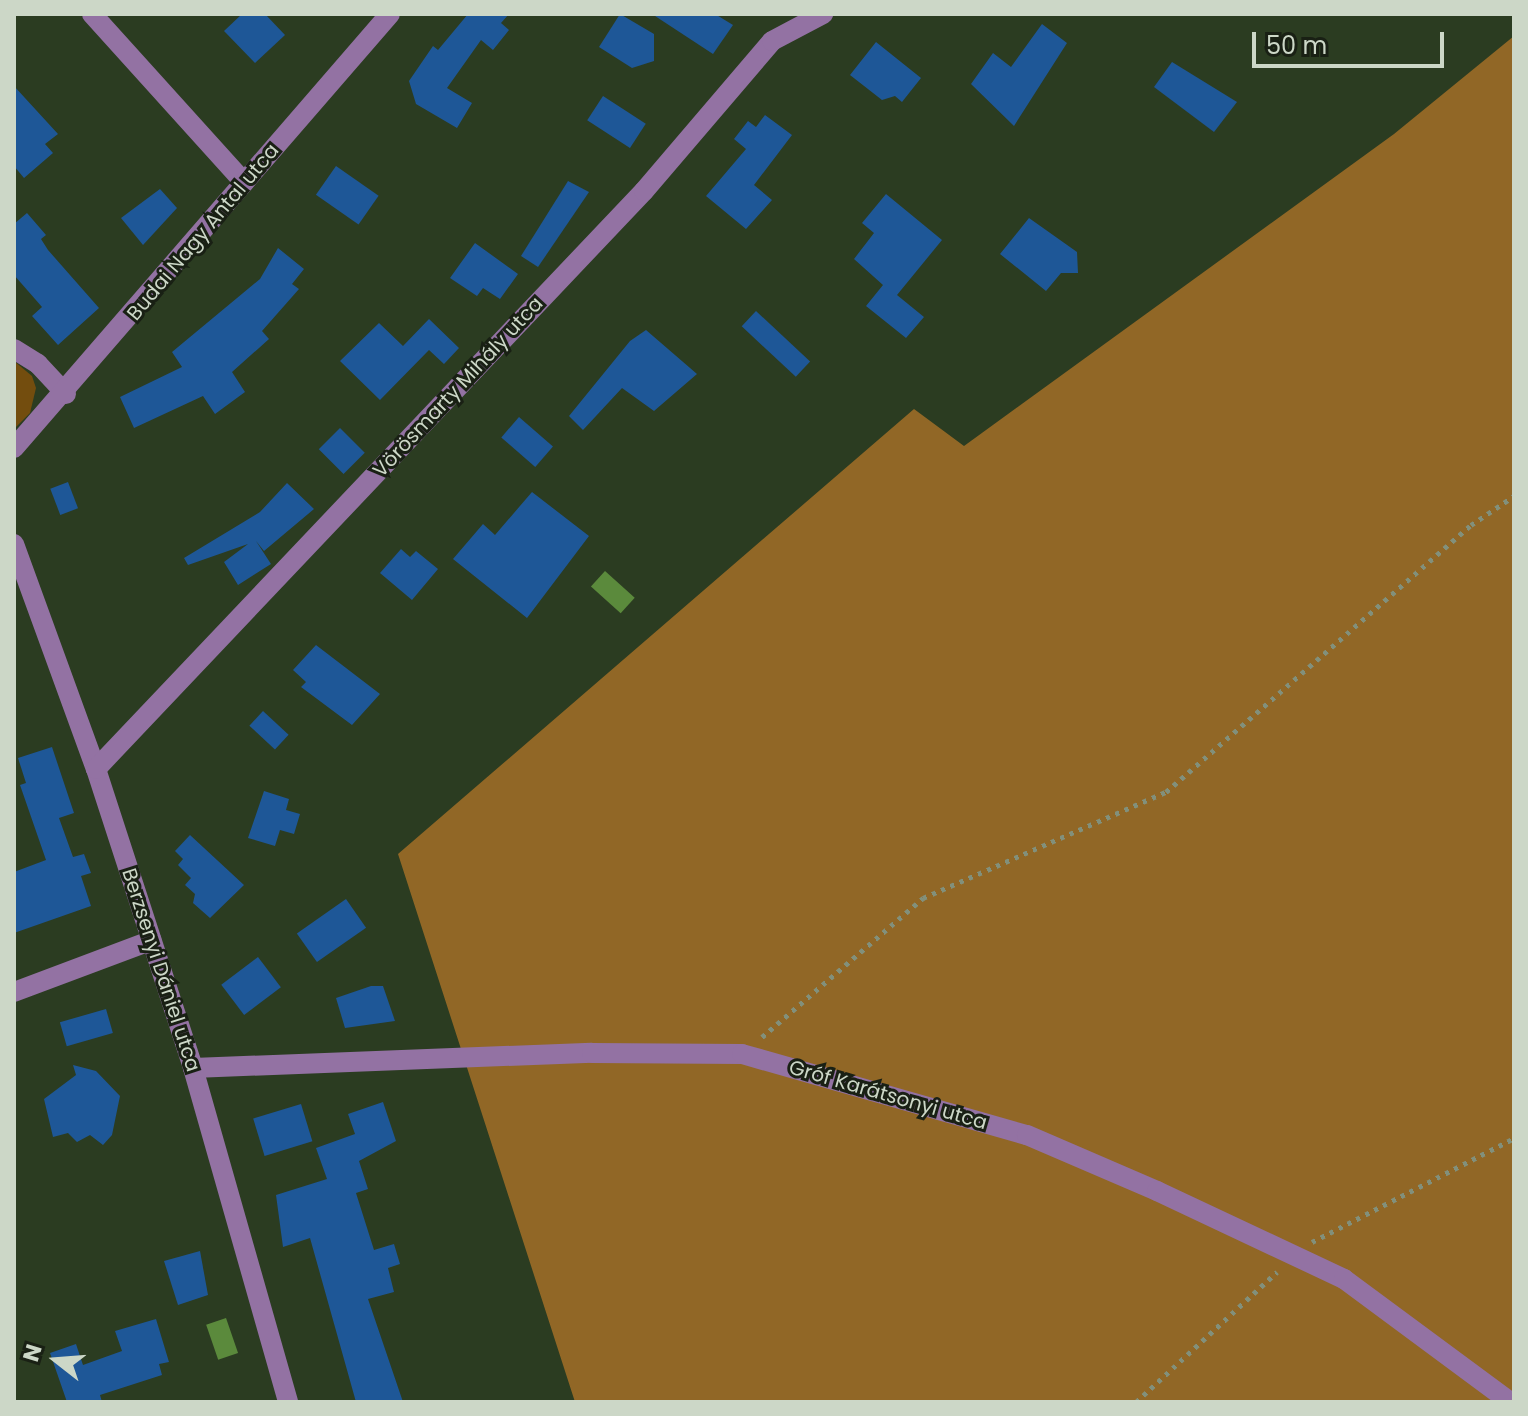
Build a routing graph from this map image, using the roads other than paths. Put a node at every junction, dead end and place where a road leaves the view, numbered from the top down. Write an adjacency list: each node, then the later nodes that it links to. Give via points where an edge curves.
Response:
1 (92, 14): 4 (street)
2 (390, 14): 4 (street, Budai Nagy Antal utca)
3 (823, 14): 9 (street, Vörösmarty Mihály utca, via 772,41 644,191)
4 (244, 182): 6 (street, Budai Nagy Antal utca)
5 (14, 349): 6 (street, via 38,364)
6 (66, 394): 7 (street, Budai Nagy Antal utca)
7 (14, 448)
8 (14, 544): 9 (street, Berzsenyi Dániel utca)
9 (96, 769): 10 (street, Berzsenyi Dániel utca)
10 (152, 940): 11 (street); 12 (street, Berzsenyi Dániel utca)
11 (14, 992)
12 (193, 1068): 13 (street, Berzsenyi Dániel utca); 14 (street, Gróf Karátsonyi utca, via 592,1053 742,1054 1027,1135 1295,1255 1386,1308)
13 (283, 1401)
14 (1510, 1402)

